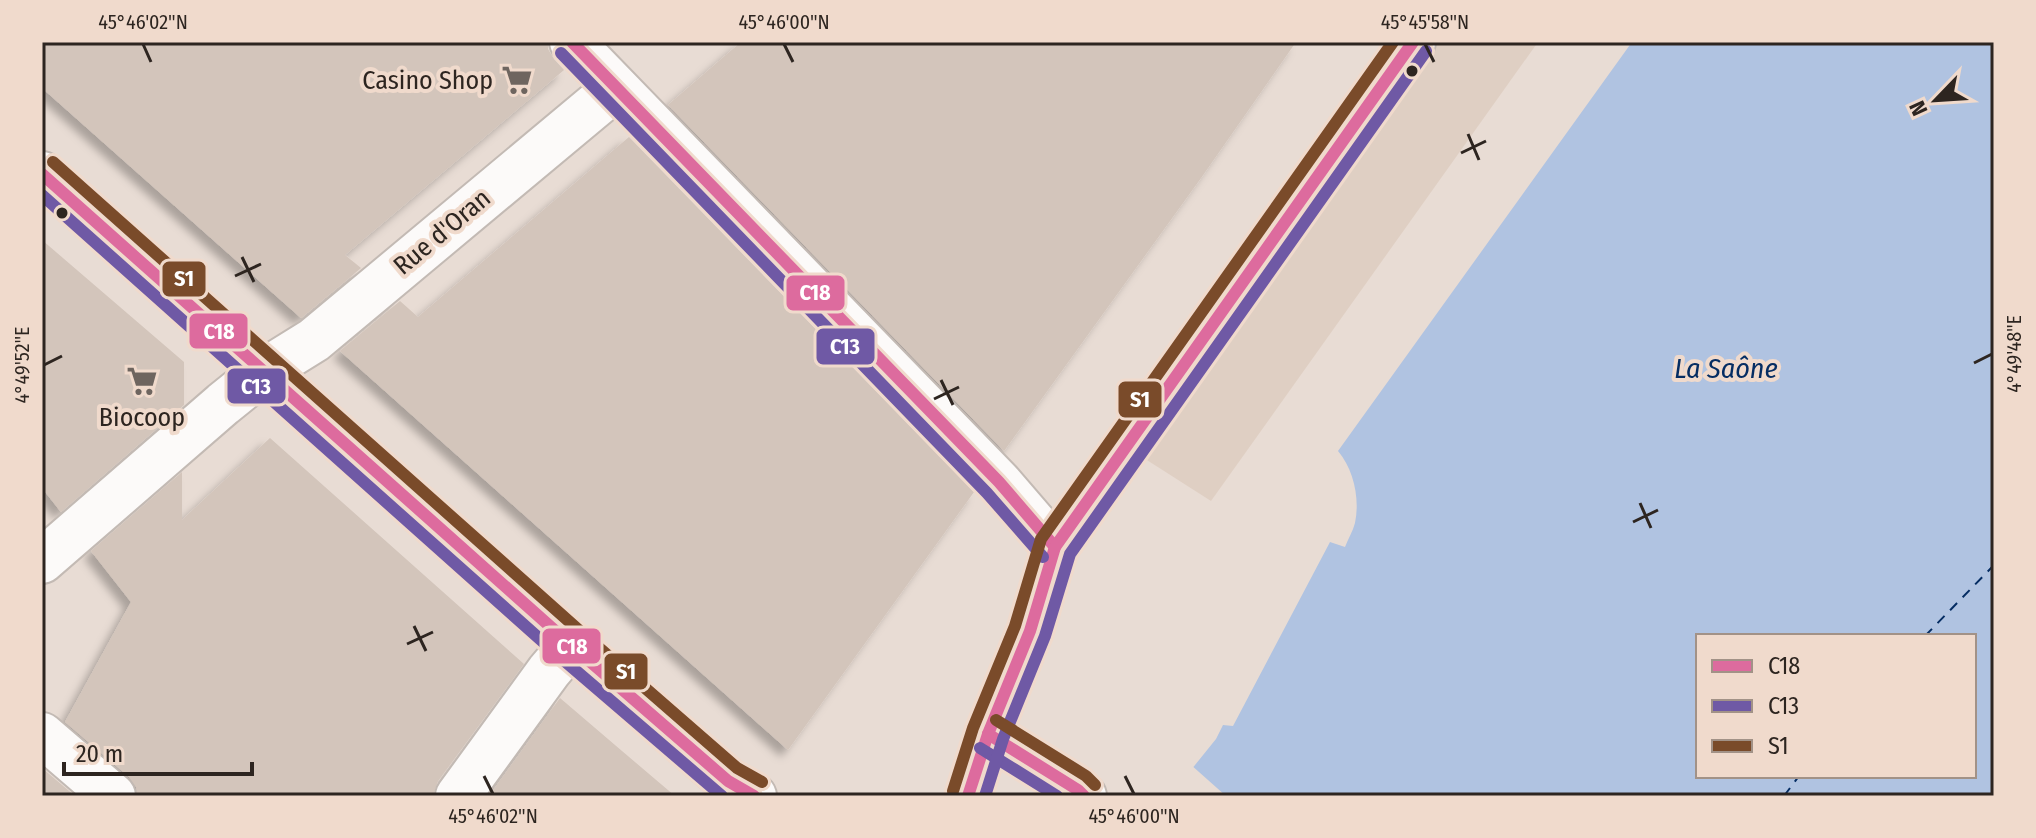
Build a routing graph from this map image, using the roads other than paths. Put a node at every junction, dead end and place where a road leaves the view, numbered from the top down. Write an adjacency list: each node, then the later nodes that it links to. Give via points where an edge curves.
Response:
1 (572, 42): 3 (street)
2 (1413, 42): 6 (street)
3 (616, 88): 5 (street, Rue d'Oran, via 314,340); 6 (street, via 999,482)
4 (42, 174): 5 (street)
5 (264, 371): 7 (street, Rue d'Oran); 8 (street)
6 (1055, 547): 9 (street, via 1030,631)
7 (42, 561)
8 (571, 645): 12 (street); 13 (street, via 728,781)
9 (988, 734): 14 (street); 15 (street)
10 (42, 735): 11 (street)
11 (113, 796)
12 (458, 796)
13 (754, 796)
14 (968, 796)
15 (1084, 796)

